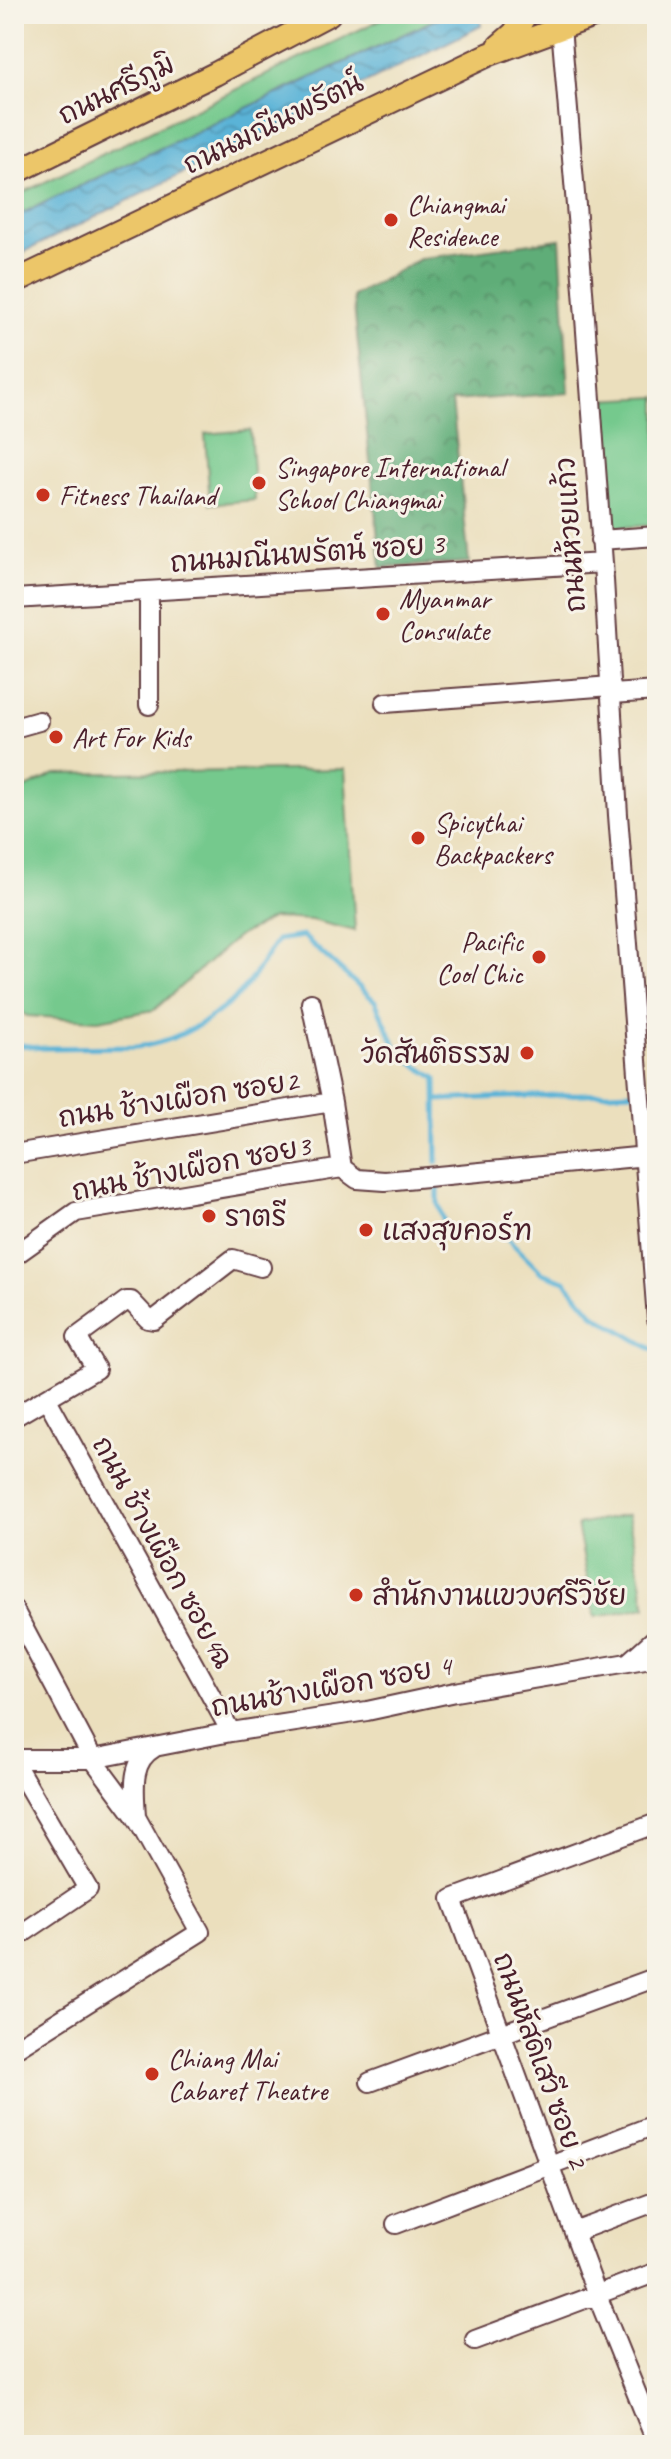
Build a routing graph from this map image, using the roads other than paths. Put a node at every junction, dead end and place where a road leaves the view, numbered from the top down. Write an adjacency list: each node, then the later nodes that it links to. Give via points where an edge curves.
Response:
1 (329, 14): 6 (main road, ถนนศรีภูมิ)
2 (526, 14): 5 (main road)
3 (599, 14): 4 (main road)
4 (559, 20): 5 (main road, ถนนมณีนพรัตน์); 9 (street, ถนนห้วยแก้ว)
5 (490, 54): 7 (main road, ถนนมณีนพรัตน์)
6 (14, 173)
7 (14, 282)
8 (657, 536): 9 (street)
9 (600, 540): 10 (street, ถนนห้วยแก้ว)
10 (603, 563): 11 (street, ถนนมณีนพรัตน์ ซอย 3); 13 (street, ถนนห้วยแก้ว)
11 (149, 591): 12 (street, ถนนมณีนพรัตน์ ซอย 3); 16 (street)
12 (14, 599)
13 (612, 690): 14 (street); 15 (street); 22 (street, ถนนห้วยแก้ว, via 641,1103)
14 (657, 691)
15 (385, 703)
16 (149, 705)
17 (39, 721): 18 (street)
18 (14, 728)
19 (311, 1003): 20 (street)
20 (332, 1102): 21 (street, ถนน ช้างเผือก ซอย2); 23 (street, ถนน ช้างเผือก ซอย2)
21 (14, 1154)
22 (652, 1155): 23 (street, via 385,1181 357,1179); 26 (street, ถนนห้วยแก้ว)
23 (342, 1168): 24 (street, ถนน ช้างเผือก ซอย3, via 76,1212)
24 (14, 1256)
25 (261, 1267): 28 (street, via 233,1259 154,1320 126,1301 77,1337 96,1369)
26 (656, 1294): 27 (street, ถนนห้วยแก้ว)
27 (657, 1319)
28 (47, 1399): 29 (street); 34 (street, ถนน ช้างเผือก ซอย4ฉ)
29 (14, 1417)
30 (14, 1610): 36 (street)
31 (657, 1637): 33 (street)
32 (657, 1658): 33 (street, ถนนช้างเผือก ซอย 4)
33 (628, 1663): 34 (street, ถนนช้างเผือก ซอย 4)
34 (231, 1732): 35 (street, ถนนช้างเผือก ซอย 4)
35 (159, 1745): 36 (street, ถนนช้างเผือก ซอย 4); 38 (street, via 145,1753 137,1767)
36 (93, 1759): 37 (street, ถนนช้างเผือก ซอย 4); 38 (street)
37 (14, 1760): 40 (street, via 88,1889)
38 (136, 1817): 43 (street, via 200,1932)
39 (657, 1823): 42 (street, ถนนหัสดิเสวี ซอย 2, via 452,1899)
40 (14, 1939)
41 (657, 1977): 42 (street)
42 (501, 2034): 44 (street); 46 (street, ถนนหัสดิเสวี ซอย 2)
43 (14, 2049)
44 (370, 2082)
45 (657, 2124): 46 (street)
46 (550, 2165): 48 (street); 49 (street, ถนนหัสดิเสวี ซอย 2)
47 (657, 2201): 49 (street)
48 (396, 2224)
49 (574, 2232): 51 (street, ถนนหัสดิเสวี ซอย 2)
50 (657, 2272): 51 (street)
51 (597, 2295): 52 (street); 53 (street, ถนนหัสดิเสวี ซอย 2)
52 (475, 2340)
53 (657, 2444)

